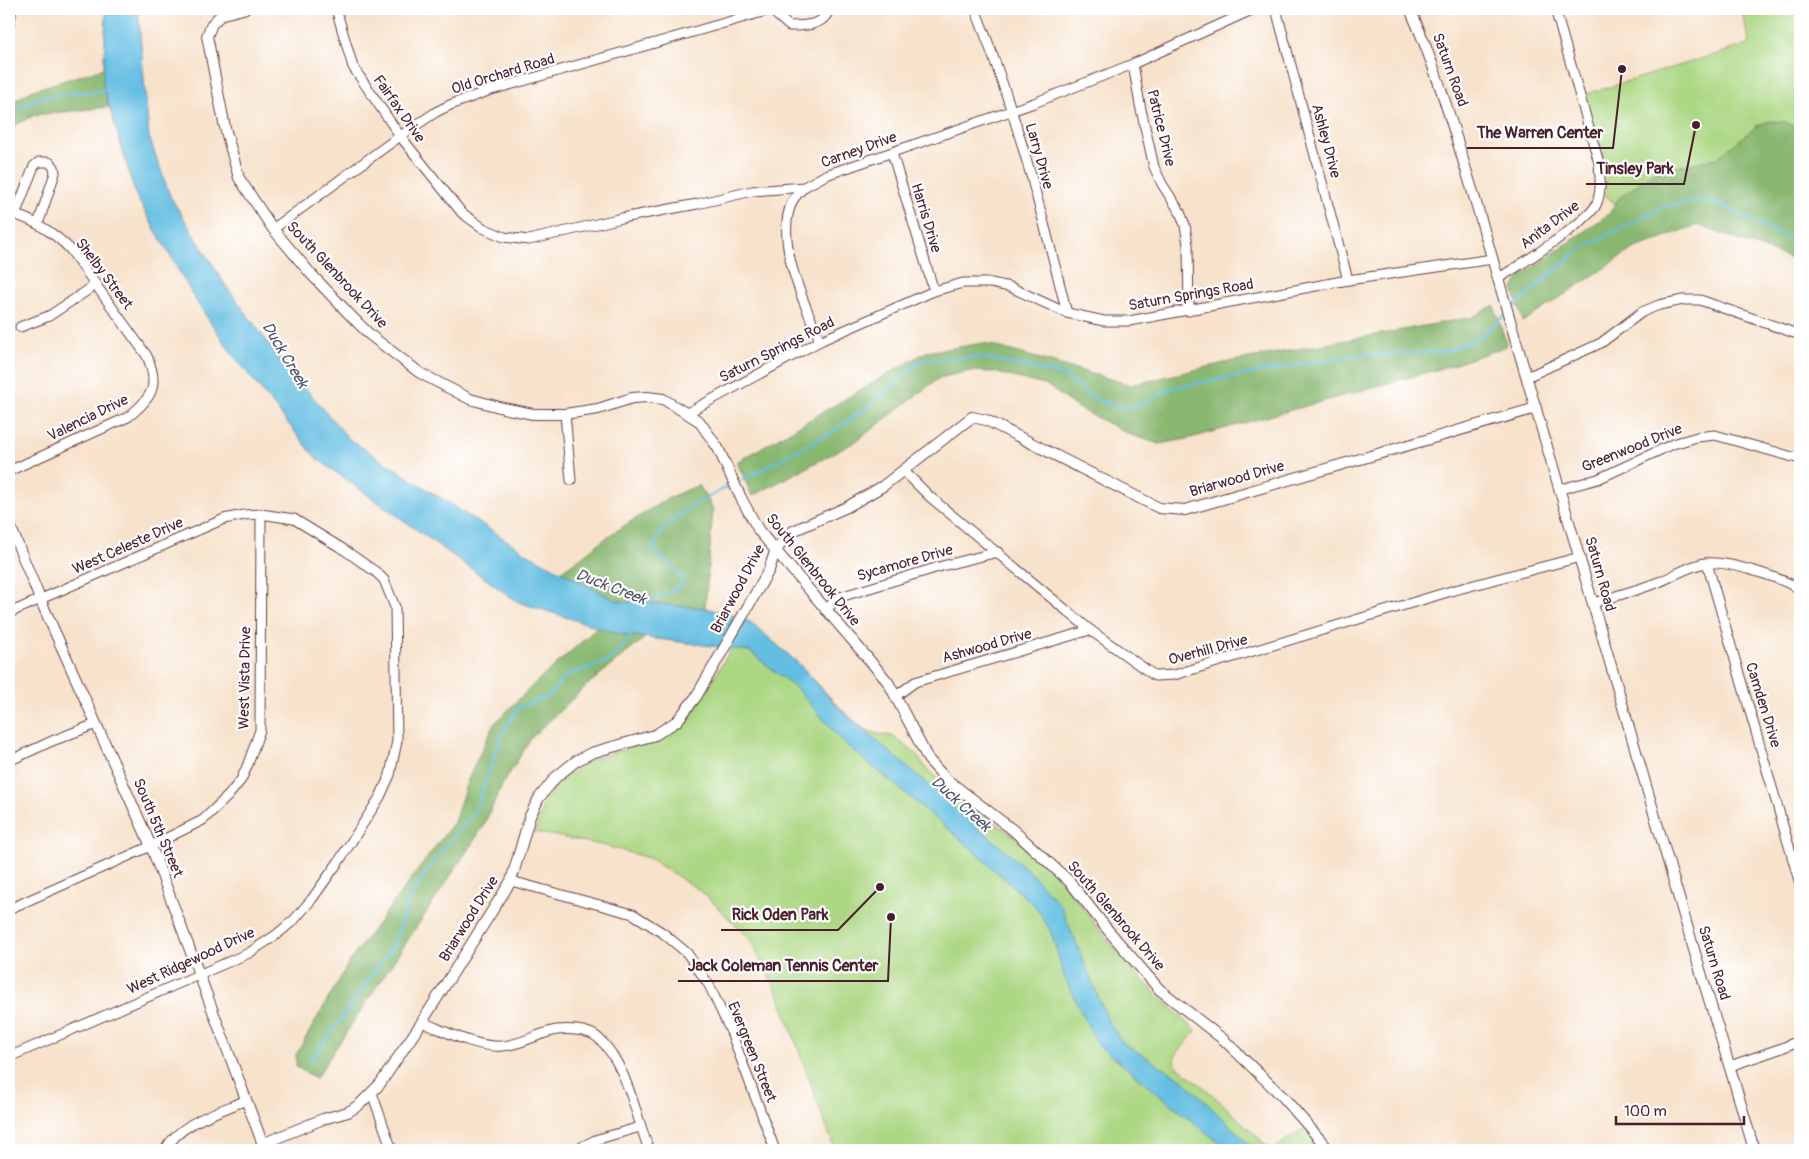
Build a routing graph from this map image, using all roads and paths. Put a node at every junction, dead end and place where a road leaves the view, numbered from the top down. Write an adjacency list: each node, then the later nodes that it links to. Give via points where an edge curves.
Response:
1 (12, 9): 12 (street)
2 (245, 9): 11 (street)
3 (336, 9): 15 (street, Fairfax Drive, via 353,67)
4 (772, 9): 5 (street, Old Orchard Road, via 789,26 817,23); 15 (street, Old Orchard Road, via 488,91 450,105)
5 (829, 9)
6 (975, 9): 14 (street, Larry Drive)
7 (1254, 9): 13 (street, Carney Drive)
8 (1276, 9): 24 (street, Ashley Drive)
9 (1410, 9): 22 (street, Saturn Road, via 1442,89)
10 (1555, 9): 23 (street, Anita Drive, via 1599,163 1600,190 1590,214)
11 (224, 12): 21 (street, South Glenbrook Drive, via 212,24 207,36 225,128 239,178)
12 (9, 25)
13 (1133, 64): 14 (street, Carney Drive); 27 (street, Patrice Drive, via 1154,167 1185,226)
14 (1012, 110): 16 (street, Carney Drive); 28 (street, Larry Drive)
15 (400, 136): 18 (street, Fairfax Drive); 21 (street, Old Orchard Road)
16 (892, 153): 17 (street, Carney Drive, via 826,175); 26 (street, Harris Drive)
17 (804, 187): 18 (street, Carney Drive, via 752,191 529,240 504,238 483,228); 31 (street, via 792,200 786,233 798,286)
18 (462, 212)
19 (12, 214): 20 (street, Shelby Street); 20 (street, via 34,166 42,161 49,162 55,173)
20 (38, 224): 25 (street, Shelby Street, via 70,249)
21 (273, 229): 36 (street, South Glenbrook Drive, via 350,316 420,374 470,399 533,414)
22 (1493, 259): 23 (street, Saturn Road); 24 (street, Saturn Springs Road)
23 (1499, 278): 33 (street, Saturn Road)
24 (1348, 280): 27 (street, Saturn Springs Road)
25 (97, 284): 29 (street, via 49,316); 32 (street, Shelby Street, via 147,356)
26 (934, 291): 28 (street, Saturn Springs Road, via 963,283 992,283 1010,287); 31 (street, Saturn Springs Road)
27 (1189, 311): 28 (street, Saturn Springs Road, via 1129,321 1104,321)
28 (1068, 313)
29 (20, 327)
30 (1800, 335): 33 (street, via 1700,300 1683,300 1642,312 1600,343)
31 (820, 341): 35 (street, Saturn Springs Road)
32 (152, 369): 38 (street, Valencia Drive, via 154,386 145,404 128,417)
33 (1527, 377): 34 (street, Saturn Road)
34 (1536, 408): 39 (street, Briarwood Drive, via 1185,510 1159,508 986,420 972,417); 41 (street, Saturn Road)
35 (687, 413): 36 (street, South Glenbrook Drive, via 663,399 647,397); 44 (street, South Glenbrook Drive, via 699,421 718,448 759,531)
36 (565, 414): 40 (street)
37 (1800, 459): 41 (street, Greenwood Drive, via 1714,435 1698,437 1673,444 1598,479)
38 (9, 471)
39 (904, 471): 44 (street, Briarwood Drive, via 846,507 793,531); 45 (street, Overhill Drive, via 930,497)
40 (571, 480)
41 (1561, 489): 46 (street, Saturn Road)
42 (261, 514): 49 (street, West Celeste Drive, via 224,519); 57 (street, West Vista Drive, via 260,730 244,772 228,796 203,820); 61 (street, West Ridgewood Drive, via 294,519 343,549 384,580 395,607 397,740 390,775 380,797 312,899 294,920 249,953)
43 (9, 523): 49 (street, South 5th Street)
44 (775, 552): 51 (street, South Glenbrook Drive); 58 (street, Briarwood Drive, via 769,570 696,697 677,721 654,735 591,753 576,761 556,777 539,798 530,816)
45 (998, 552): 51 (street, Sycamore Drive, via 840,597); 53 (street, Overhill Drive)
46 (1580, 557): 50 (street, Saturn Road); 53 (street, Overhill Drive, via 1451,591 1174,675 1155,676)
47 (1707, 563): 48 (street, via 1757,572); 50 (street); 59 (street, Camden Drive)
48 (1800, 589)
49 (40, 599): 52 (street, West Celeste Drive); 55 (street, South 5th Street)
50 (1593, 603): 65 (street, Saturn Road)
51 (824, 610): 54 (street, South Glenbrook Drive, via 888,682)
52 (9, 613)
53 (1090, 630): 54 (street, Ashwood Drive, via 915,682)
54 (896, 696): 75 (street, South Glenbrook Drive, via 928,759 946,779 1013,830 1070,882 1159,989 1224,1040 1284,1098)
55 (96, 724): 56 (street); 57 (street, South 5th Street)
56 (9, 761)
57 (151, 846): 60 (street, West Vista Drive); 61 (street, South 5th Street)
58 (511, 882): 62 (street, Briarwood Drive); 74 (street, Evergreen Street, via 633,914 687,953 709,985 731,1032)
59 (1800, 884)
60 (9, 909)
61 (199, 974): 64 (street, West Ridgewood Drive); 67 (street, South 5th Street)
62 (422, 1022): 66 (street, Briarwood Drive); 68 (street, via 470,1041 502,1046 558,1030 576,1029 596,1036 612,1055 625,1081)
63 (1800, 1040): 65 (street)
64 (9, 1057)
65 (1730, 1066): 76 (street, Saturn Road)
66 (372, 1093): 69 (street, Briarwood Drive, via 348,1112 323,1119); 71 (street)
67 (246, 1100): 69 (street, South 5th Street); 70 (street, via 178,1133)
68 (640, 1127): 72 (street, via 595,1140); 73 (street)
69 (264, 1147)
70 (165, 1150)
71 (392, 1150)
72 (576, 1150)
73 (649, 1150)
74 (775, 1150)
75 (1328, 1150)
76 (1754, 1150)

